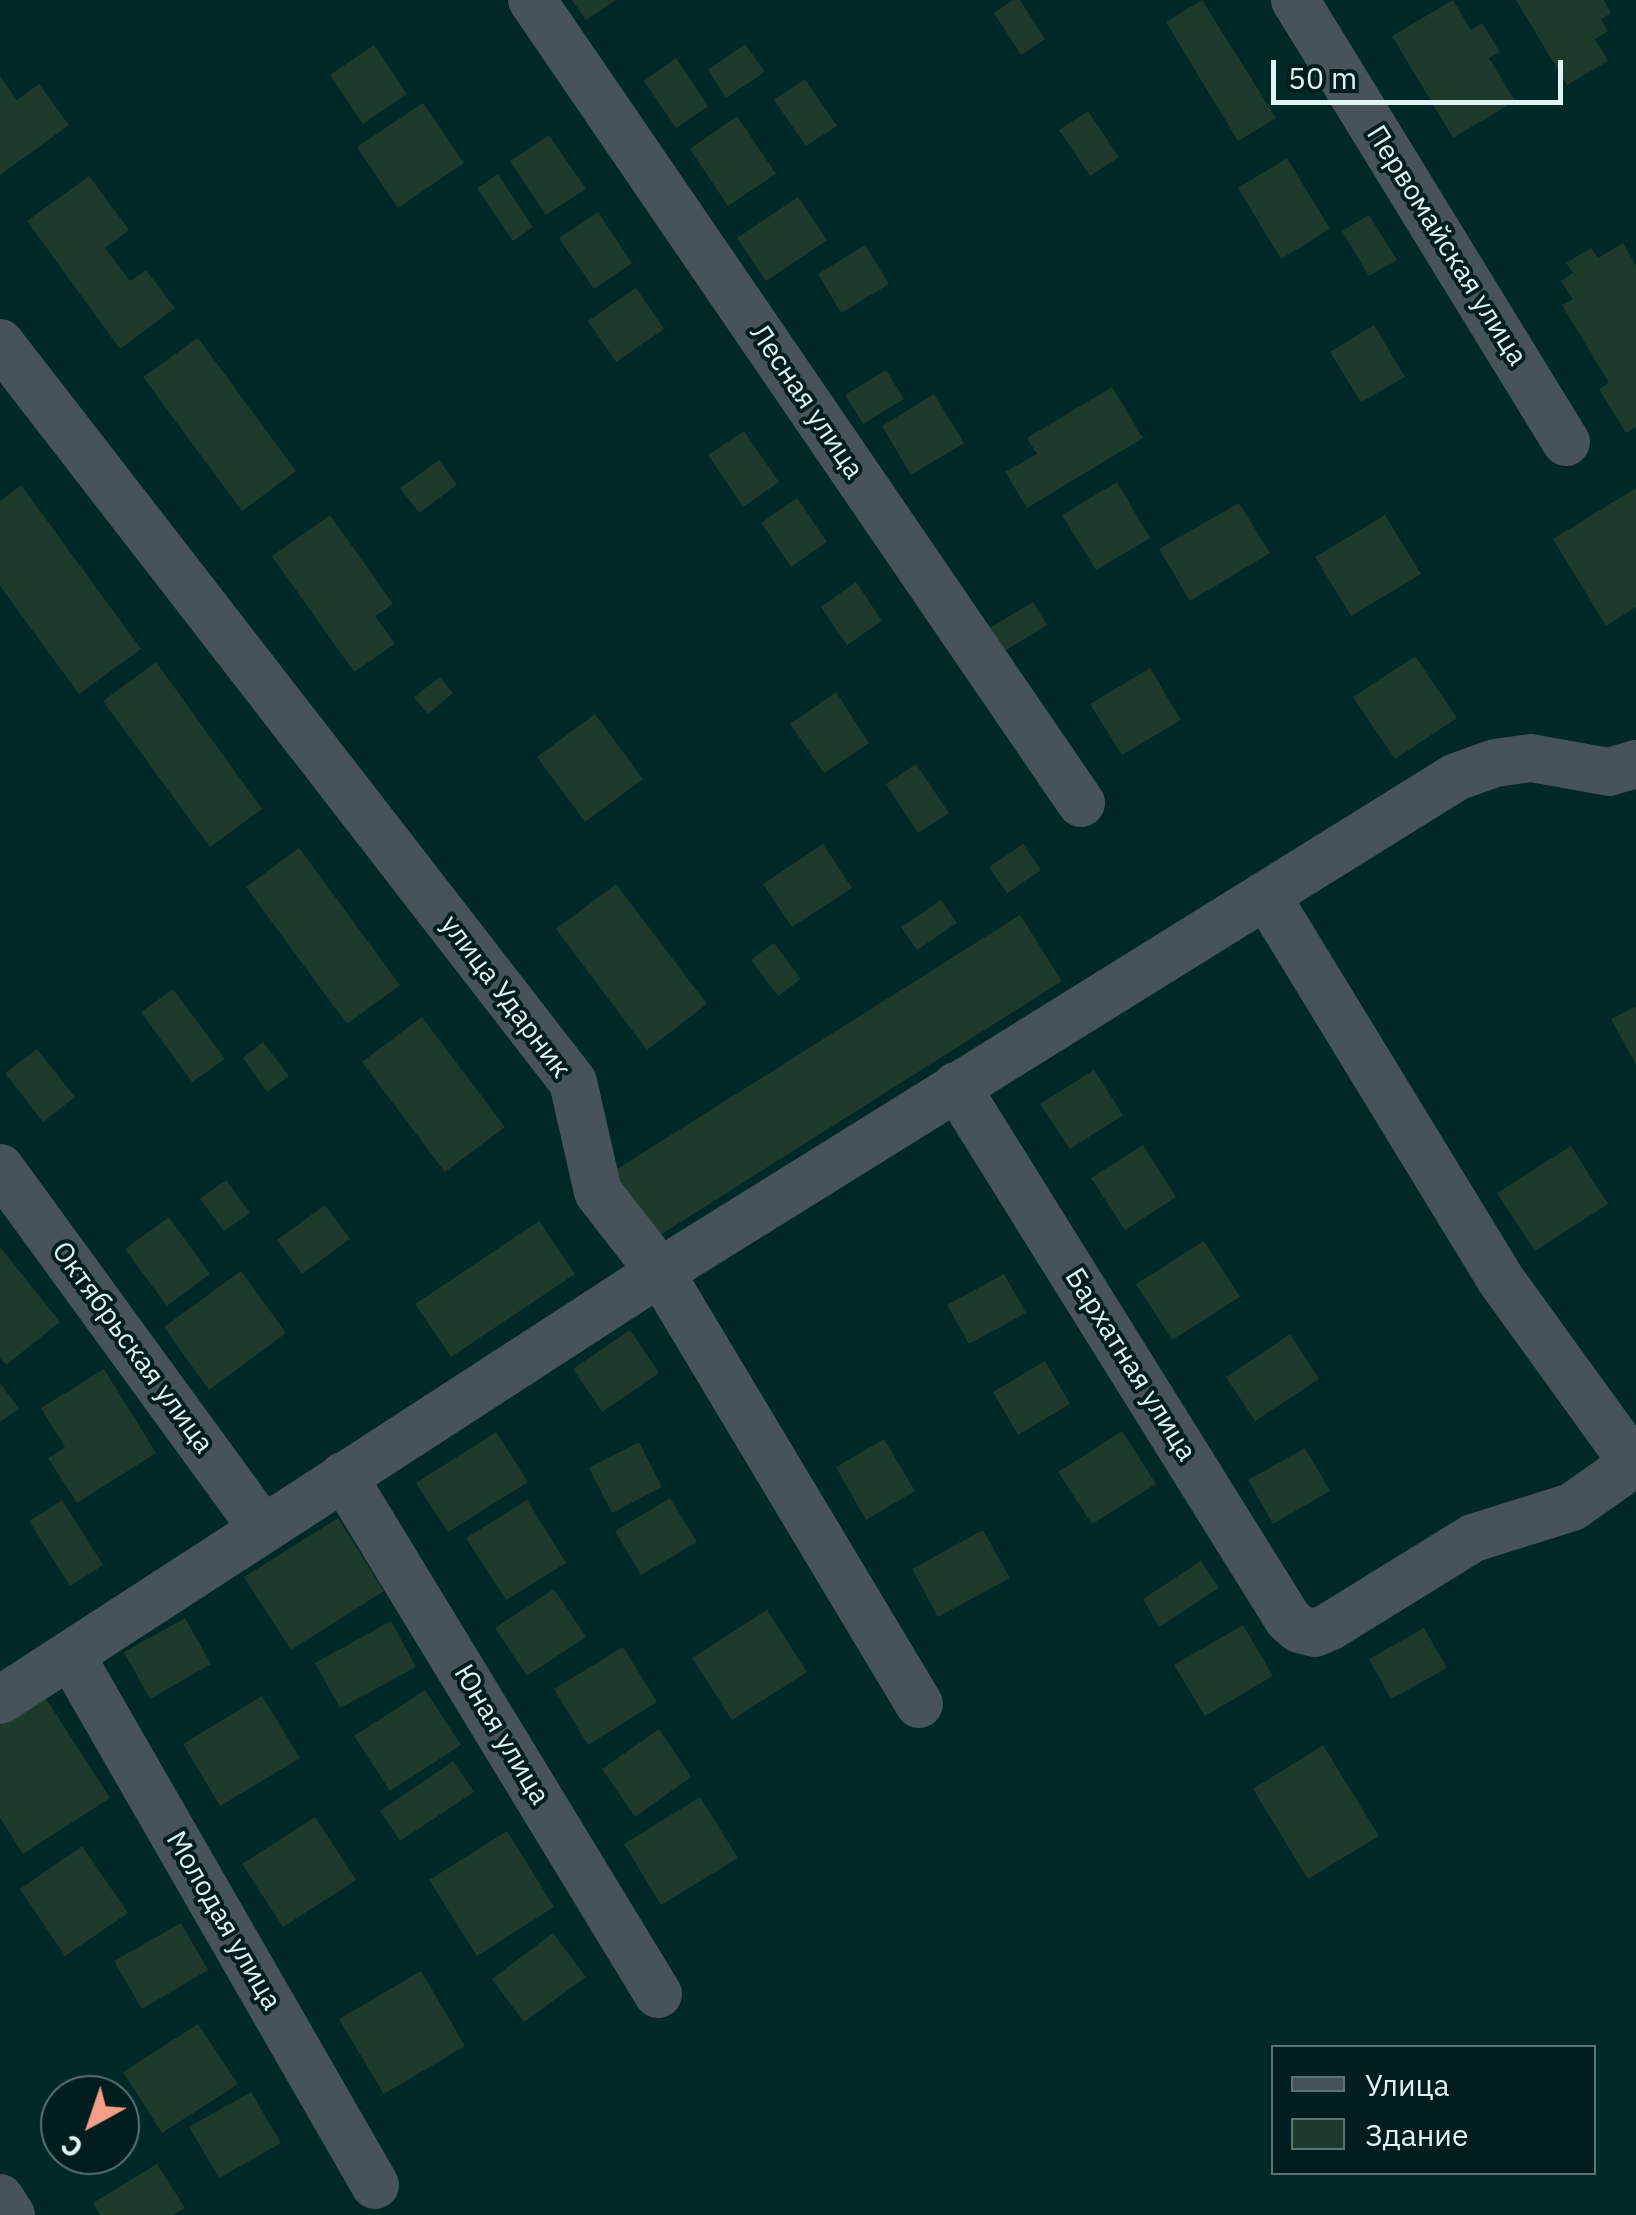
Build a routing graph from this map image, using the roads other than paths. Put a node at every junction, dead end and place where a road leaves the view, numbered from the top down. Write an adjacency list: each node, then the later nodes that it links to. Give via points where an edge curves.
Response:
1 (532, 0): 6 (street, Лесная улица)
2 (1295, 0): 4 (street, Первомайская улица)
3 (0, 343): 10 (street, улица Ударник, via 572,1082 598,1192)
4 (1566, 442)
5 (1636, 764): 7 (street, via 1609,772 1531,758 1495,763 1456,777)
6 (1081, 804)
7 (1266, 894): 8 (street); 11 (street, via 1501,1280)
8 (956, 1086): 10 (street); 11 (street, Бархатная улица, via 1299,1629 1330,1628 1473,1538 1572,1507)
9 (0, 1168): 13 (street, Октябрьская улица)
10 (660, 1272): 12 (street); 16 (street, улица Ударник)
11 (1635, 1463)
12 (344, 1476): 13 (street); 17 (street, Юная улица)
13 (264, 1529): 14 (street)
14 (71, 1656): 15 (street); 18 (street, Молодая улица)
15 (0, 1700)
16 (920, 1704)
17 (658, 1994)
18 (375, 2185)
19 (0, 2198): 20 (street)
20 (11, 2215)

